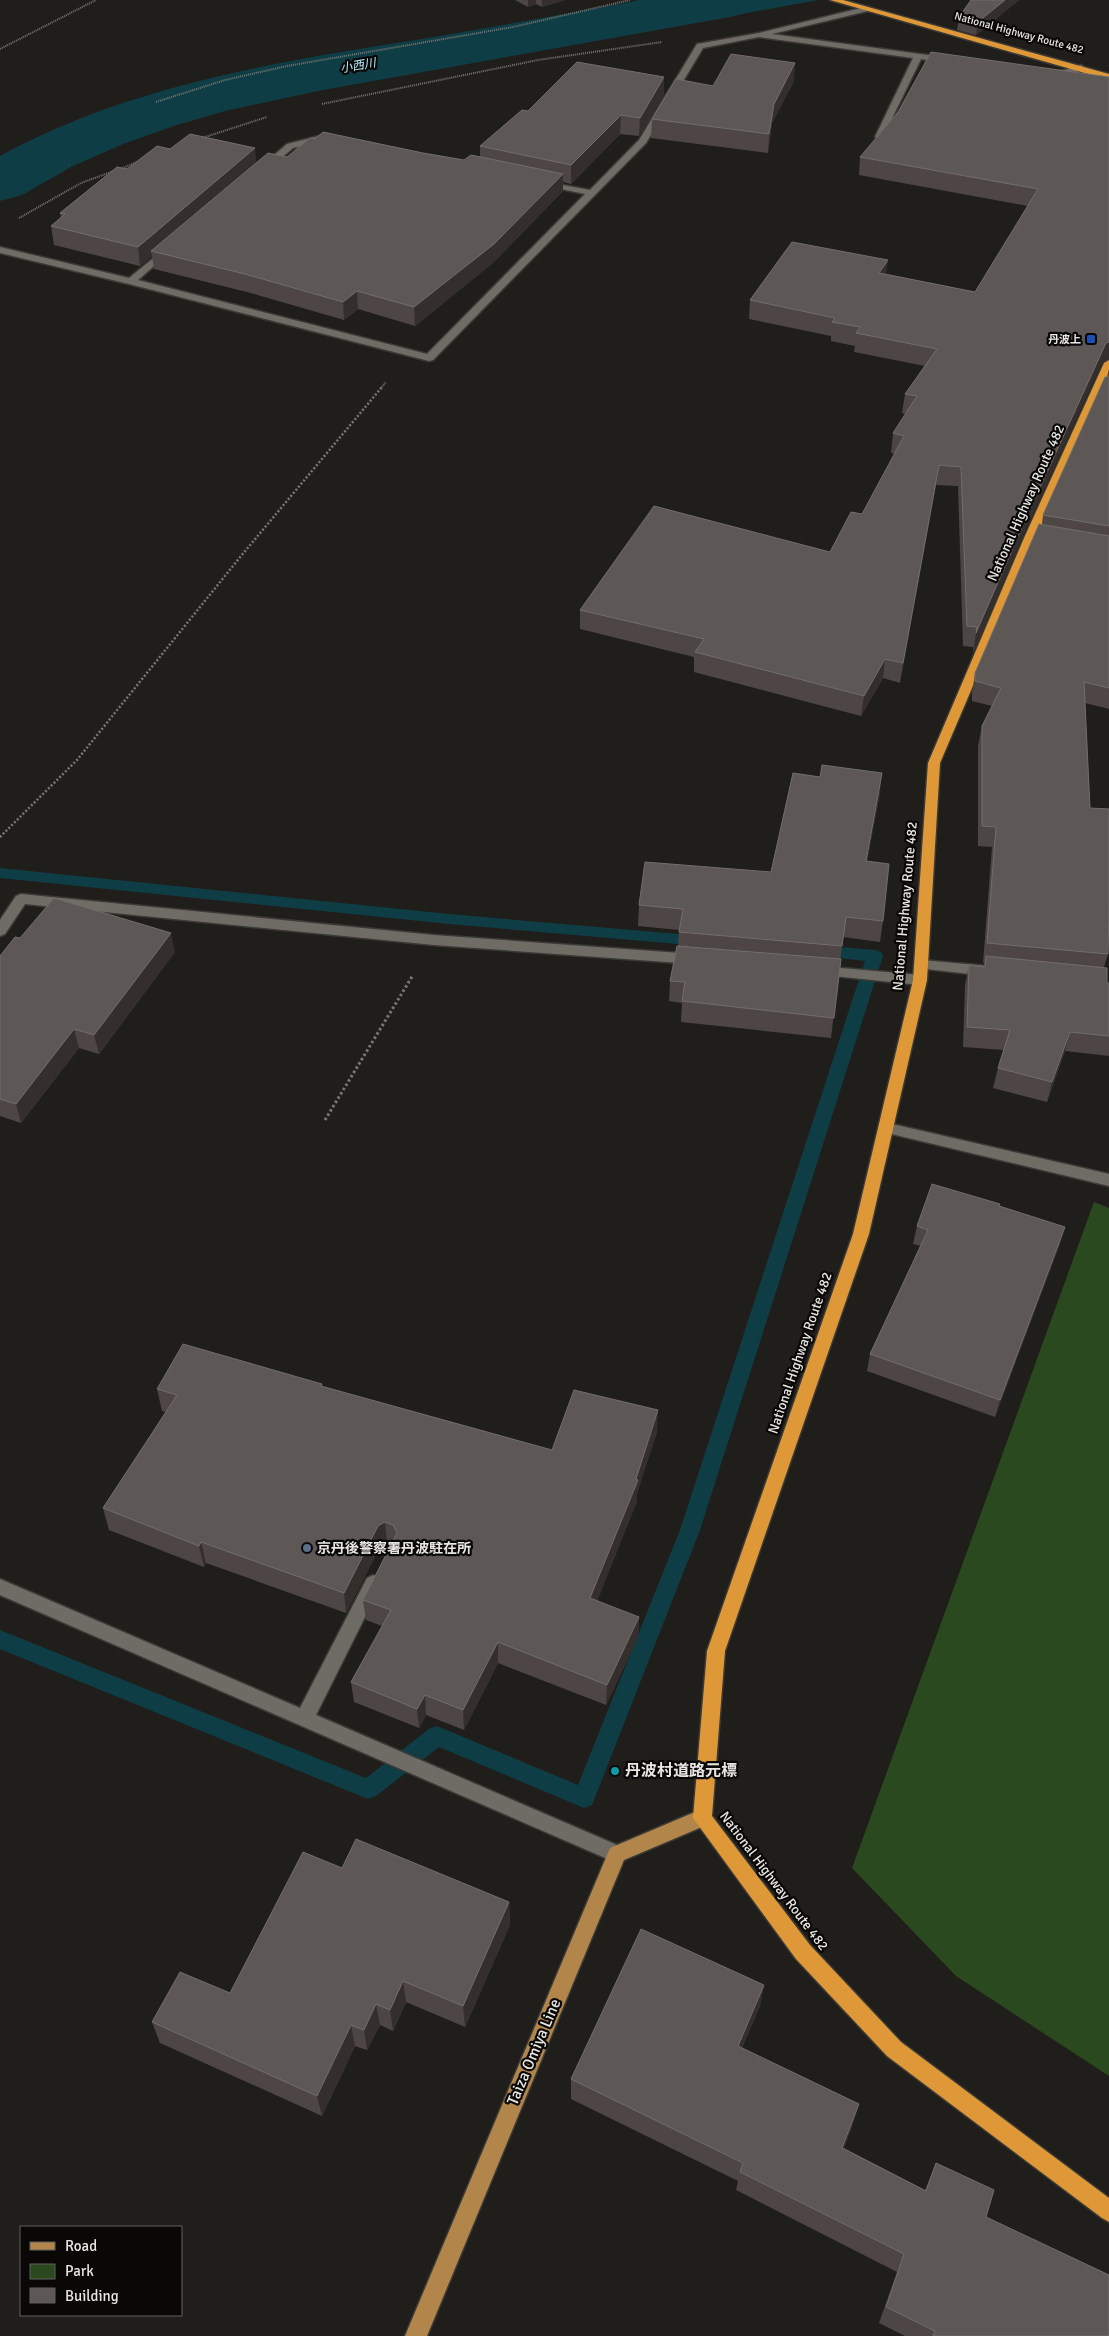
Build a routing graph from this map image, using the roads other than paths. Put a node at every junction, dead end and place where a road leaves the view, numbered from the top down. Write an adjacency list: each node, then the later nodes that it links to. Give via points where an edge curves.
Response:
1 (834, 0): 2 (highway, National Highway Route 482)
2 (865, 9): 3 (street); 6 (highway, National Highway Route 482)
3 (759, 35): 4 (street); 13 (street, via 700,46 643,141)
4 (918, 56): 5 (street); 9 (street)
5 (957, 62)
6 (1081, 68): 7 (street); 8 (highway, National Highway Route 482)
7 (1035, 75)
8 (1109, 77)
9 (879, 137)
10 (335, 139): 11 (street, via 326,137 290,146)
11 (252, 178)
12 (535, 181): 13 (street)
13 (592, 193): 16 (street, via 429,358)
14 (176, 242): 16 (street)
15 (0, 250): 16 (street)
16 (131, 281)
17 (1109, 363): 18 (highway, National Highway Route 482)
18 (1102, 392): 22 (highway, National Highway Route 482, via 934,763)
19 (0, 931): 20 (street, via 21,899 434,940)
20 (708, 961)
21 (805, 969): 22 (street)
22 (921, 972): 23 (street); 24 (highway, National Highway Route 482)
23 (1001, 972)
24 (888, 1128): 25 (street); 29 (highway, National Highway Route 482, via 861,1234 716,1651)
25 (1109, 1180)
26 (379, 1571): 28 (street)
27 (0, 1587): 28 (street)
28 (305, 1718): 30 (street)
29 (702, 1818): 30 (main road); 31 (highway, National Highway Route 482, via 802,1952 894,2048)
30 (617, 1854): 32 (main road, Taiza Omiya Line)
31 (1109, 2211)
32 (416, 2336)

